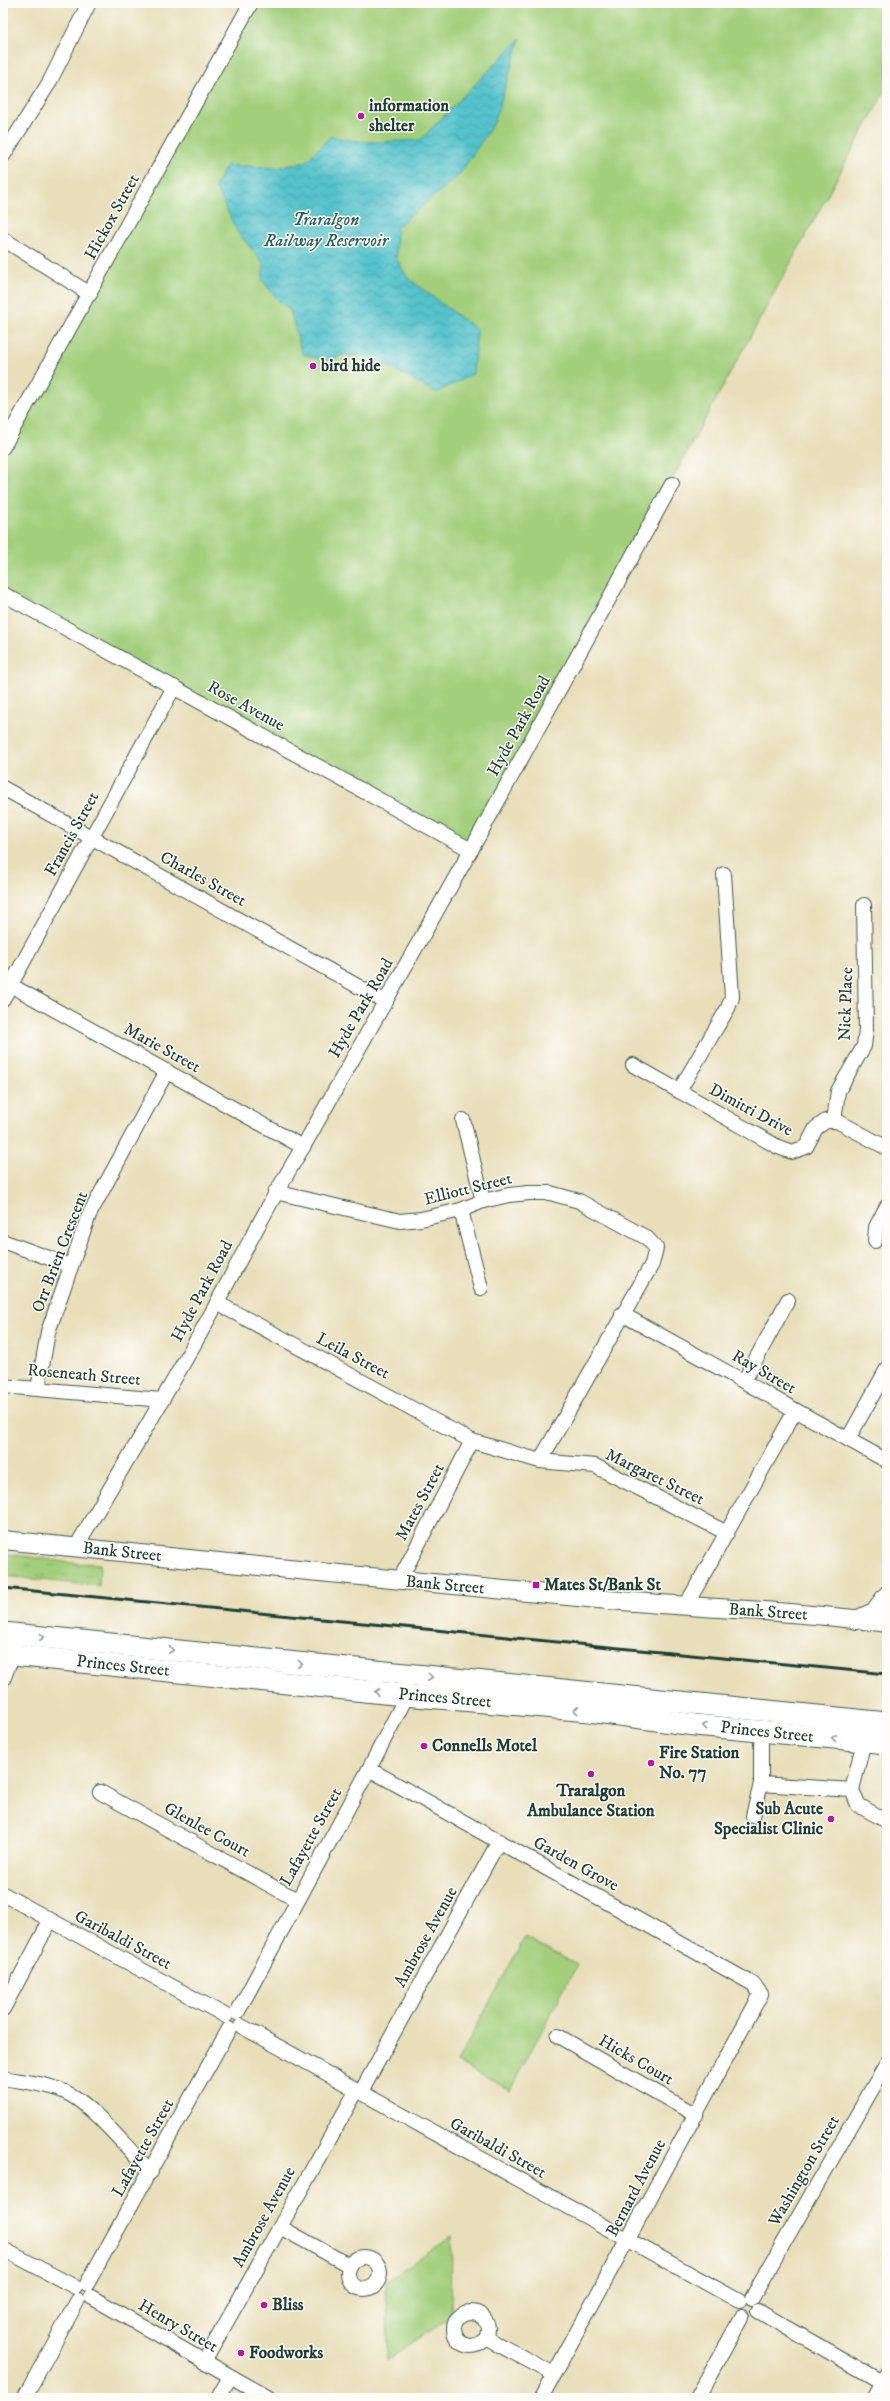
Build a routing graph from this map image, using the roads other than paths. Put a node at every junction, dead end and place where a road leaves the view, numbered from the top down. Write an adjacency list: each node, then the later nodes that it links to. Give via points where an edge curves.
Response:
1 (89, 3): 3 (street, via 49,83)
2 (251, 3): 5 (street, Hickox Street)
3 (3, 156)
4 (3, 239): 5 (street)
5 (90, 294): 6 (street, Hickox Street)
6 (3, 447)
7 (672, 484): 12 (street, Hyde Park Road)
8 (3, 594): 9 (street, Rose Avenue)
9 (174, 686): 11 (street, Francis Street); 12 (street, Rose Avenue)
10 (3, 788): 11 (street, Charles Street)
11 (91, 837): 15 (street, Francis Street); 17 (street, Charles Street)
12 (471, 850): 17 (street, Hyde Park Road)
13 (724, 874): 20 (street, via 732,997)
14 (864, 905): 22 (street, Nick Place, via 864,1046 838,1091)
15 (7, 983): 16 (street, Francis Street); 19 (street, Marie Street)
16 (3, 999)
17 (386, 1002): 23 (street, Hyde Park Road)
18 (633, 1065): 20 (street, Dimitri Drive)
19 (168, 1071): 23 (street, Marie Street); 31 (street, Orr Brien Crescent, via 89,1215)
20 (679, 1091): 22 (street, Dimitri Drive, via 778,1147 792,1152 806,1147 816,1128 826,1121)
21 (463, 1120): 26 (street)
22 (834, 1121): 24 (street)
23 (303, 1147): 25 (street, Hyde Park Road)
24 (887, 1148)
25 (275, 1192): 28 (street, Elliott Street, via 400,1221); 34 (street, Hyde Park Road)
26 (483, 1201): 28 (street, Elliott Street); 35 (street, Elliott Street, via 529,1193 550,1193 578,1201 647,1238 656,1248 652,1264)
27 (887, 1206): 29 (street, via 876,1227)
28 (461, 1210): 32 (street)
29 (875, 1241)
30 (5, 1242): 31 (street)
31 (71, 1266): 39 (street, Orr Brien Crescent, via 48,1332)
32 (481, 1288)
33 (788, 1300): 37 (street)
34 (217, 1303): 40 (street, Hyde Park Road); 43 (street, Leila Street)
35 (622, 1314): 37 (street, Ray Street); 44 (street, Elliott Street)
36 (887, 1369): 42 (street)
37 (744, 1380): 41 (street, Ray Street)
38 (3, 1386): 39 (street, Roseneath Street)
39 (38, 1389): 40 (street, Roseneath Street)
40 (162, 1400): 48 (street, Hyde Park Road)
41 (796, 1411): 42 (street, Ray Street); 46 (street)
42 (848, 1439): 45 (street, Ray Street)
43 (472, 1441): 44 (street, Margaret Street); 49 (street, Mates Street)
44 (540, 1461): 46 (street, Margaret Street, via 595,1466)
45 (887, 1461)
46 (727, 1533): 50 (street)
47 (3, 1540): 48 (main road, Bank Street)
48 (76, 1547): 49 (main road, Bank Street)
49 (399, 1581): 50 (main road, Bank Street)
50 (685, 1607): 51 (main road, via 732,1617 781,1623); 51 (main road, Bank Street, via 856,1620 870,1614)
51 (885, 1620)
52 (9, 1644): 53 (street); 54 (highway, Princes Street)
53 (3, 1680)
54 (405, 1684): 55 (highway, Princes Street, one-way to 55); 56 (highway, Princes Street, one-way to 54, via 695,1725); 59 (street, Lafayette Street, via 403,1703)
55 (887, 1723)
56 (864, 1741): 57 (highway, Princes Street); 61 (street)
57 (887, 1743)
58 (761, 1744): 60 (street)
59 (369, 1769): 65 (street, Garden Grove); 67 (street, Lafayette Street)
60 (761, 1784): 61 (street); 63 (street)
61 (852, 1790): 64 (street, via 858,1805)
62 (100, 1792): 67 (street, Glenlee Court)
63 (753, 1816)
64 (887, 1821)
65 (499, 1841): 69 (street, Garden Grove, via 753,1984); 75 (street, Ambrose Avenue)
66 (3, 1894): 68 (street, Garibaldi Street)
67 (297, 1900): 71 (street, Lafayette Street)
68 (50, 1921): 70 (street); 71 (street, Garibaldi Street)
69 (761, 1994): 76 (street, Bernard Avenue)
70 (3, 2009)
71 (233, 2021): 75 (street, Garibaldi Street); 77 (street, Lafayette Street)
72 (558, 2036): 76 (street, Hicks Court)
73 (887, 2063): 83 (street, Washington Street)
74 (3, 2078): 77 (street, via 56,2089 71,2095 86,2106)
75 (359, 2091): 78 (street, Ambrose Avenue); 79 (street, Garibaldi Street)
76 (696, 2115): 79 (street, Bernard Avenue, via 630,2232)
77 (151, 2172): 82 (street, Lafayette Street)
78 (280, 2227): 81 (street); 85 (street, Ambrose Avenue)
79 (628, 2241): 83 (street, Garibaldi Street); 86 (street, Bernard Avenue)
80 (3, 2249): 82 (street, Henry Street)
81 (350, 2266)
82 (83, 2292): 85 (street, Henry Street); 89 (street, Lafayette Street)
83 (750, 2303): 88 (street, Garibaldi Street); 93 (street, via 737,2312 742,2317)
84 (486, 2338): 86 (street)
85 (204, 2362): 87 (street, Henry Street)
86 (554, 2374): 92 (street, Bernard Avenue)
87 (230, 2377): 90 (street); 91 (street, Henry Street)
88 (885, 2380): 94 (street)
89 (24, 2398)
90 (218, 2398)
91 (269, 2398)
92 (541, 2398)
93 (697, 2398)
94 (873, 2398)

